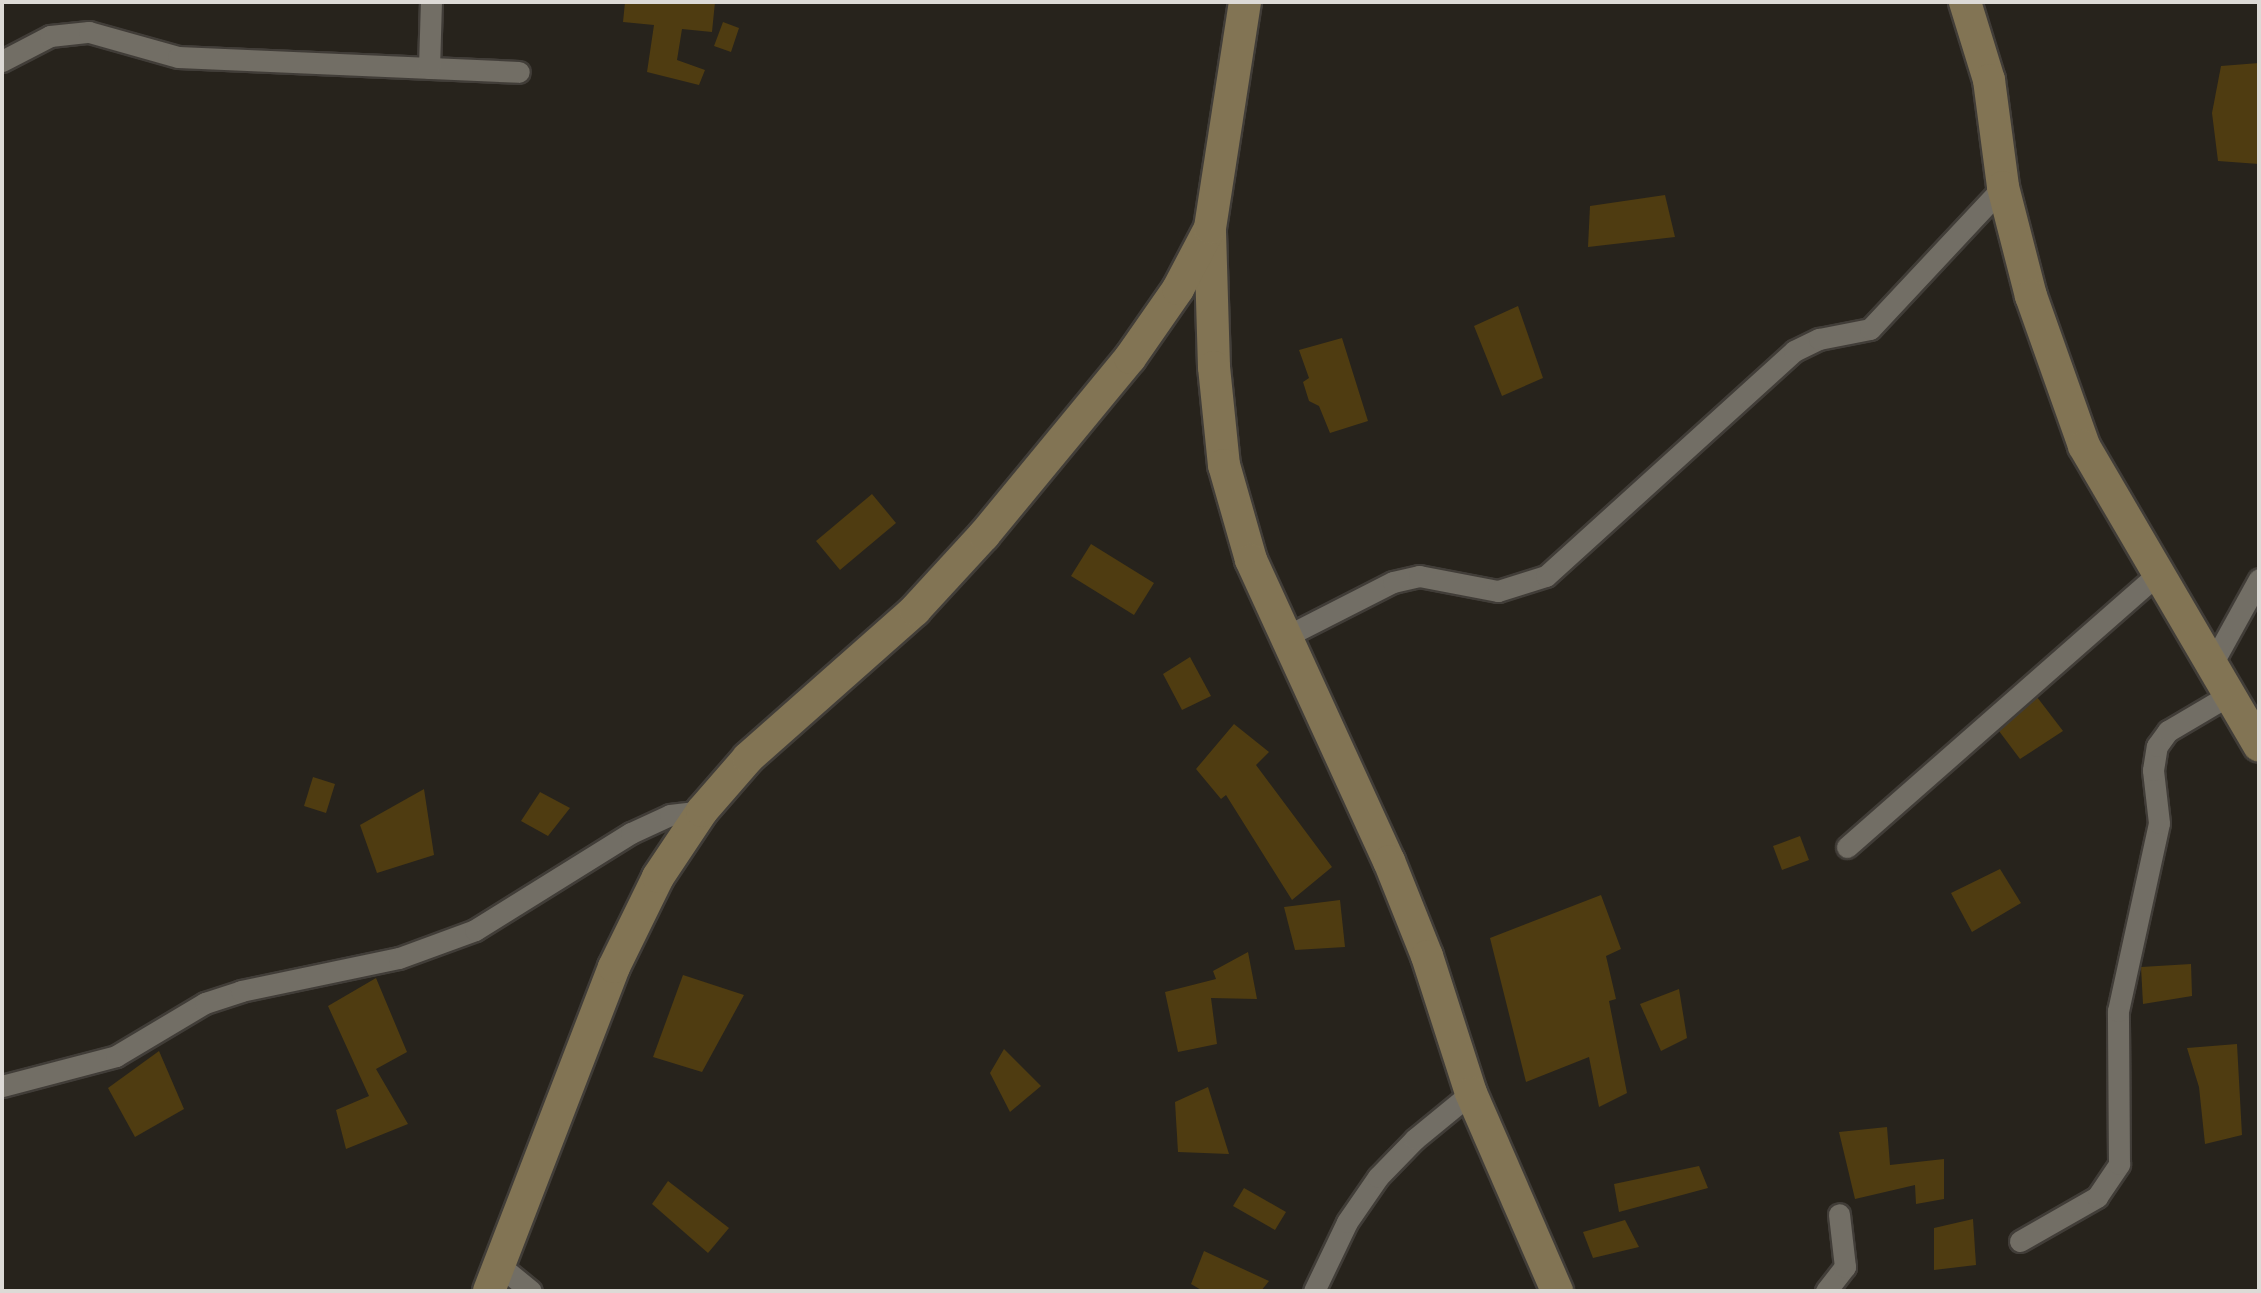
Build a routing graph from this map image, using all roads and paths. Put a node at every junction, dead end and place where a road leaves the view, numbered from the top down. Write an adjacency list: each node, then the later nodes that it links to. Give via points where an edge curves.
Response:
1 (431, 2): 5 (street)
2 (1245, 2): 8 (street)
3 (1965, 2): 7 (street, via 1989,80)
4 (2, 61): 5 (street, via 50,36 89,32 178,57)
5 (429, 68): 6 (street)
6 (519, 72)
7 (2003, 187): 9 (street, via 2031,296 2084,446); 11 (street, via 1870,329 1819,339 1794,351 1546,576 1498,591 1419,576 1393,582)
8 (1210, 228): 11 (street, via 1214,367 1224,465 1251,560); 15 (street, via 1178,289 1130,358 984,535 915,610 748,758)
9 (2157, 575): 12 (street); 16 (street)
10 (2259, 579): 12 (street)
11 (1283, 638): 18 (street, via 1389,861 1427,956)
12 (2211, 666): 13 (street)
13 (2229, 695): 14 (street); 20 (street, via 2168,731 2157,746 2153,770 2158,834 2118,1011 2119,1164 2097,1197)
14 (2259, 746)
15 (702, 811): 17 (street, via 670,815 631,833 475,930 398,958 241,991 205,1003 116,1056); 21 (street, via 658,877 614,967)
16 (1847, 847)
17 (2, 1086)
18 (1471, 1093): 23 (street, via 1378,1177 1347,1222); 24 (street)
19 (1839, 1213): 25 (street, via 1845,1267)
20 (2020, 1241)
21 (494, 1278): 22 (street)
22 (531, 1291)
23 (1314, 1291)
24 (1557, 1291)
25 (1826, 1291)

